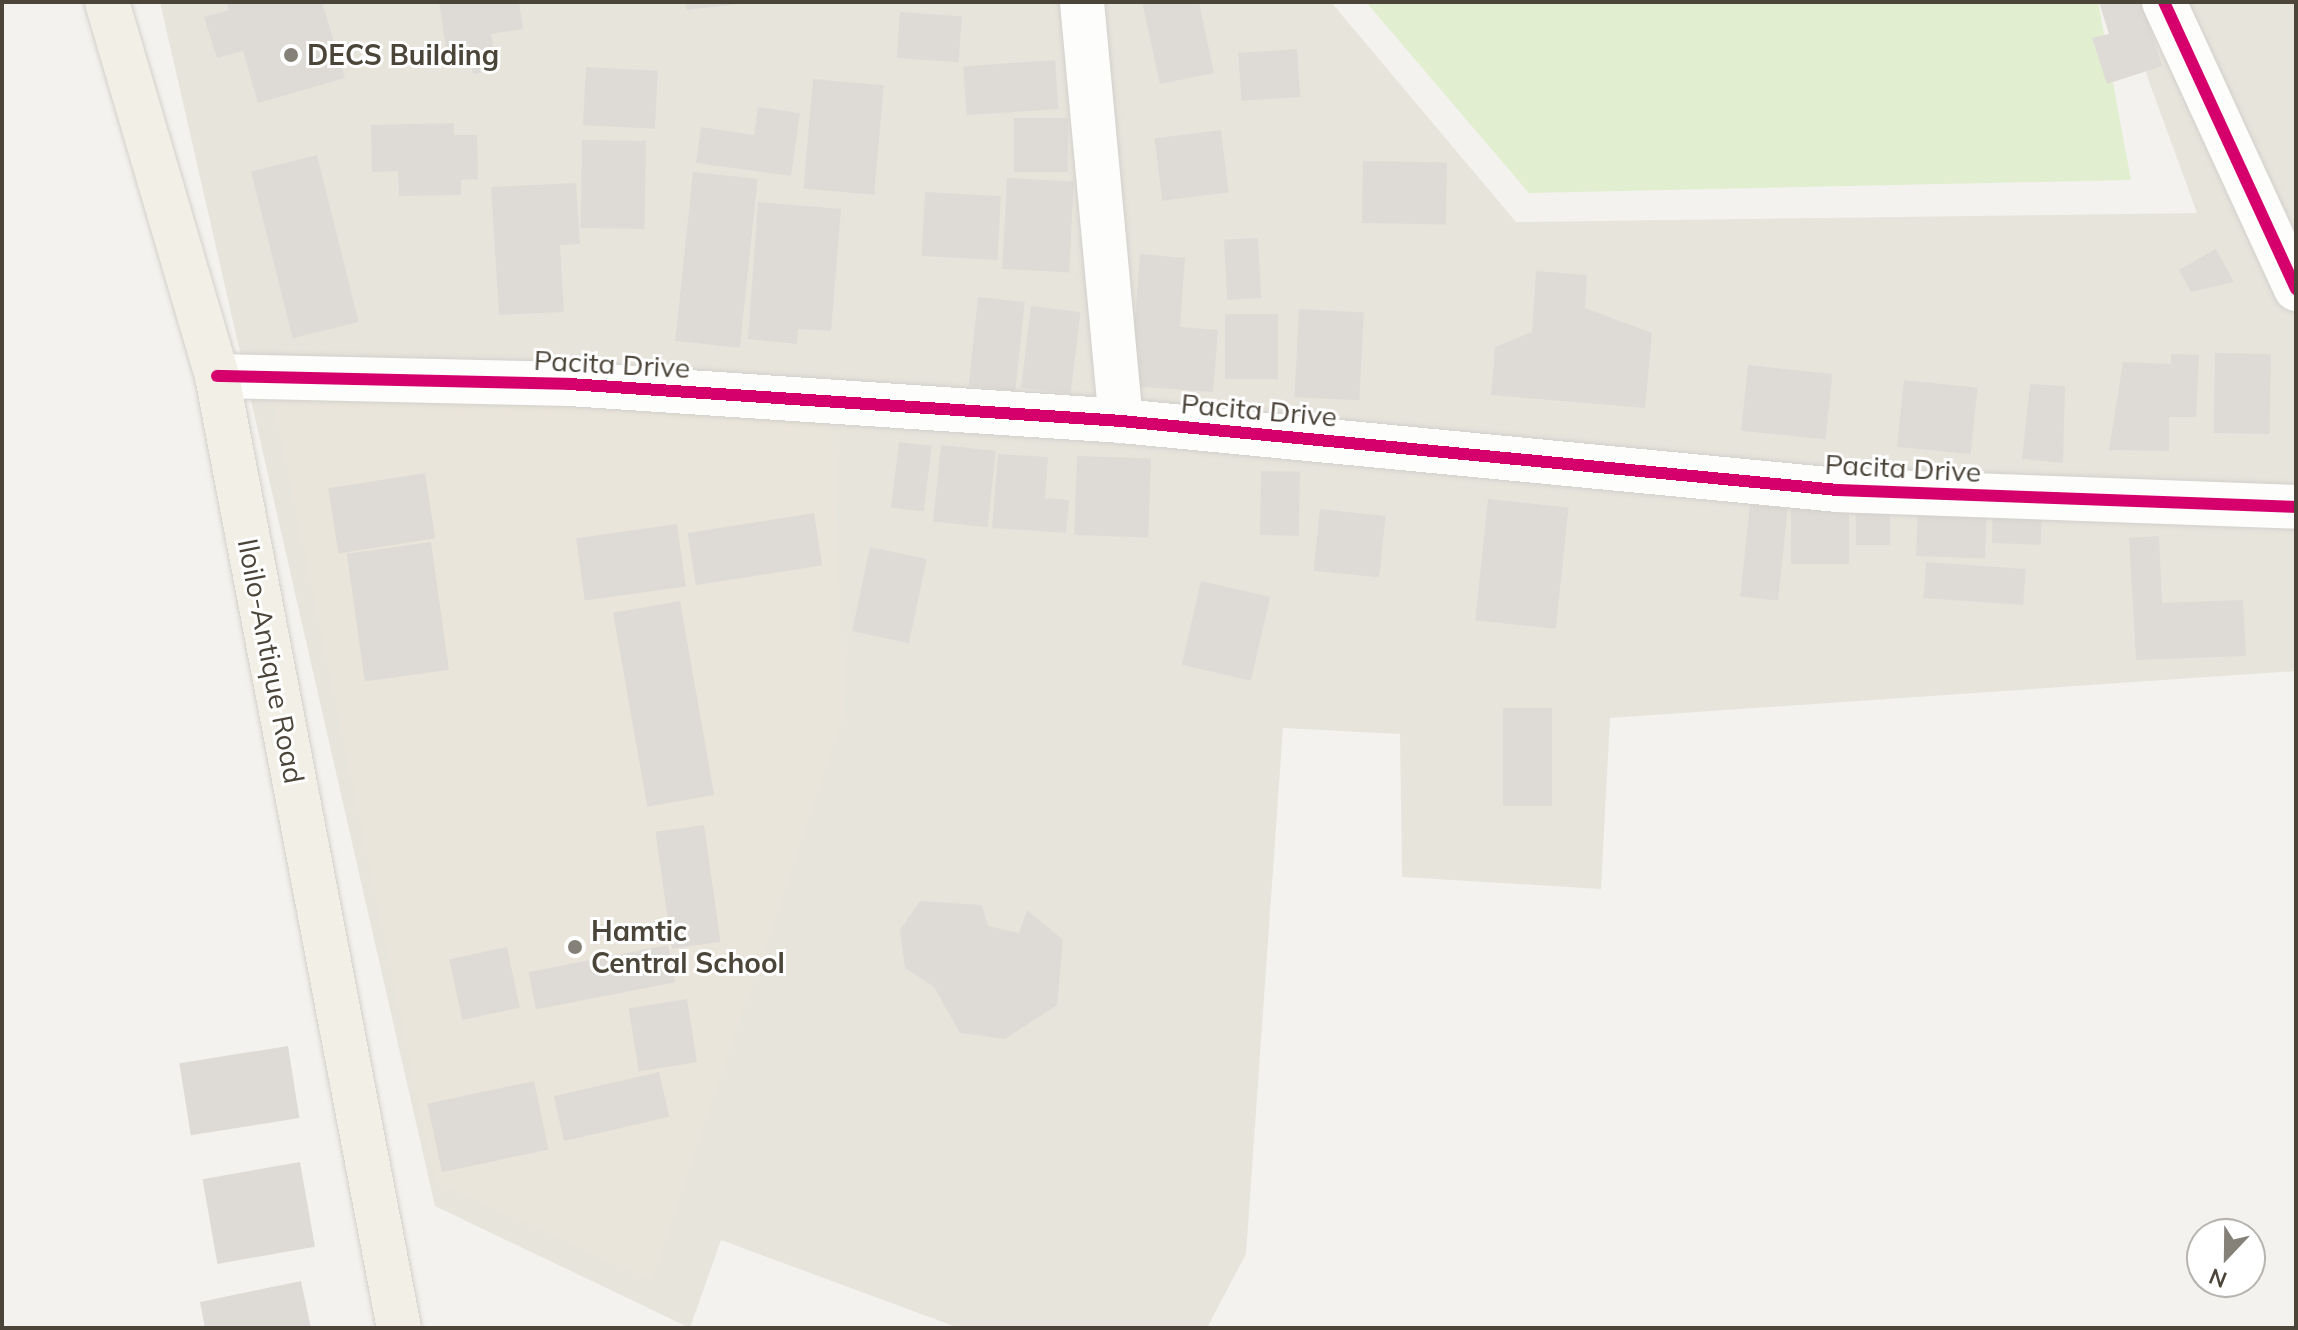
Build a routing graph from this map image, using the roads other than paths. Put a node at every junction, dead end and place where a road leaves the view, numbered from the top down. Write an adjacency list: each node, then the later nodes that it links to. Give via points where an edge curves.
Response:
1 (107, 2): 5 (main road, Iloilo-Antique Road)
2 (1082, 2): 6 (street)
3 (2164, 2): 4 (street)
4 (2296, 289)
5 (217, 376): 6 (street, Pacita Drive, via 569,384); 8 (main road, Iloilo-Antique Road)
6 (1121, 421): 7 (street, Pacita Drive, via 1837,490)
7 (2296, 507)
8 (399, 1328)

